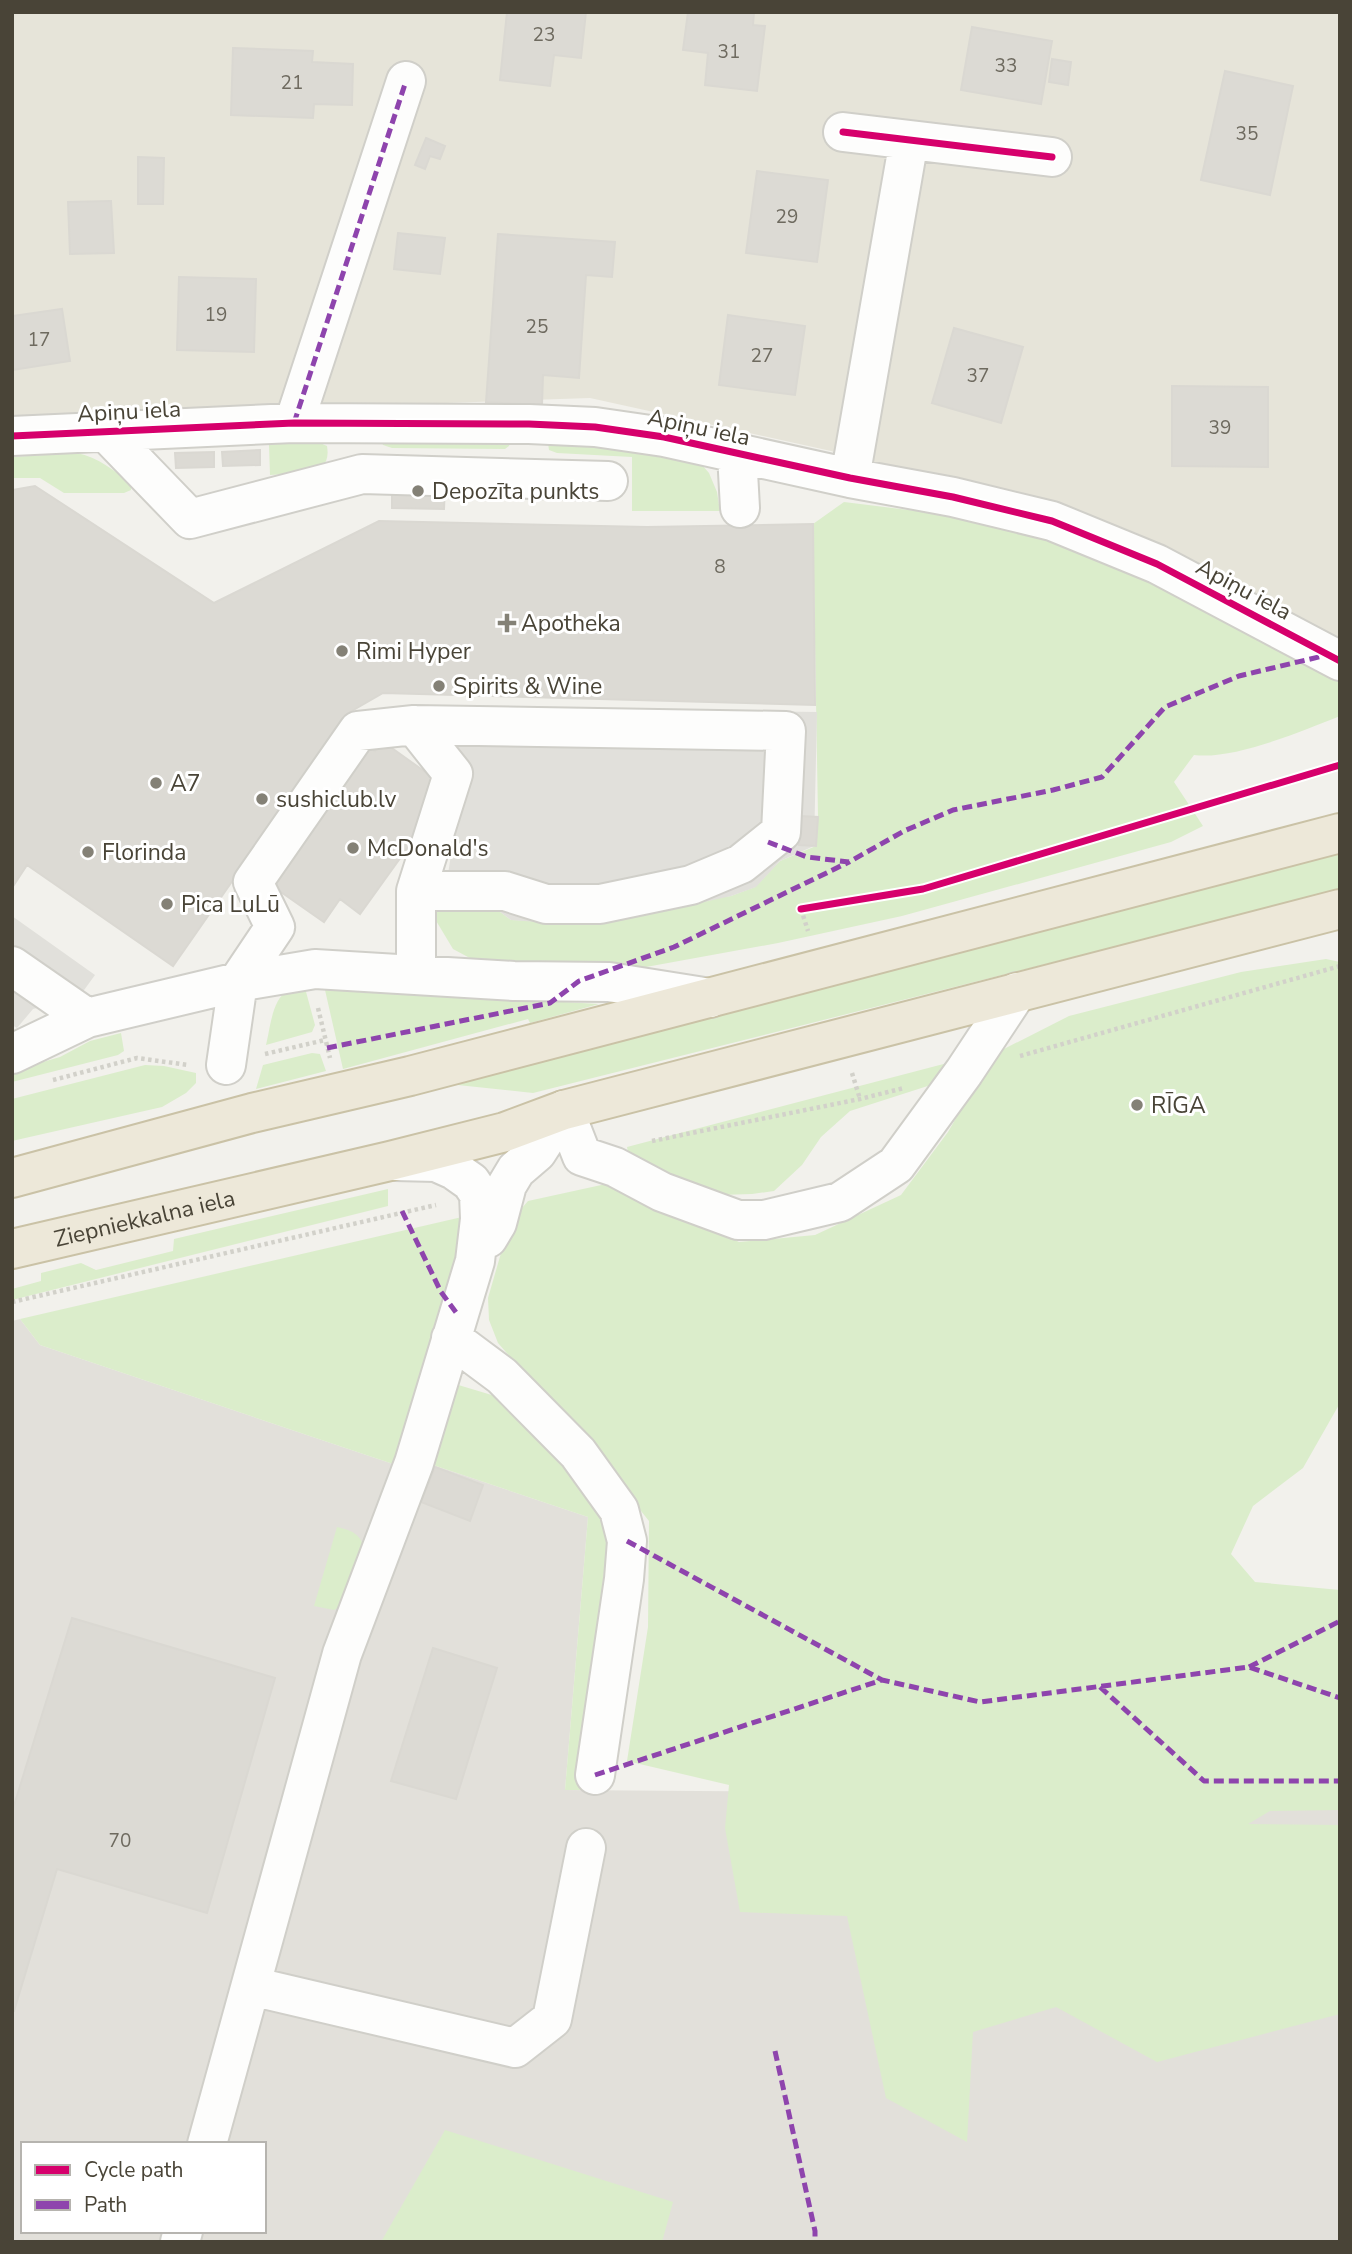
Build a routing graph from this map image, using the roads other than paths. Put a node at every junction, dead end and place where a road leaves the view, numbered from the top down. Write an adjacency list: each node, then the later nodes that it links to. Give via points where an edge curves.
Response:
1 (407, 81): 5 (street)
2 (843, 132): 3 (street)
3 (909, 140): 4 (street); 12 (street)
4 (1052, 157)
5 (294, 423): 6 (street, Apiņu iela); 8 (street, Apiņu iela)
6 (359, 424): 7 (street, Apiņu iela); 11 (street)
7 (529, 424): 10 (street, Apiņu iela, via 595,427); 13 (street)
8 (107, 432): 9 (street, Apiņu iela); 11 (street, via 190,519)
9 (12, 436)
10 (737, 454): 12 (street, Apiņu iela); 15 (street)
11 (362, 474): 13 (street)
12 (850, 478): 16 (street, Apiņu iela, via 1052,521 1157,564)
13 (531, 479): 14 (street)
14 (608, 481)
15 (740, 508)
16 (1340, 662)
17 (414, 725): 19 (street, via 453,774); 19 (street, via 786,731 781,831 741,864 691,885 600,904 546,904 505,891); 23 (street, via 358,731 253,882 275,927)
18 (1340, 833): 25 (highway)
19 (416, 891): 22 (street)
20 (1340, 909): 24 (highway, Ziepniekkalna iela)
21 (12, 966): 26 (street)
22 (416, 974): 23 (street, via 315,969); 25 (street, via 609,982)
23 (237, 982): 26 (street); 28 (street)
24 (1017, 992): 29 (highway, Ziepniekkalna iela); 29 (street, via 896,1165 840,1202 764,1220 738,1220 582,1156)
25 (710, 998): 31 (highway)
26 (87, 1018): 27 (street)
27 (12, 1054)
28 (226, 1065)
29 (564, 1110): 30 (highway, Ziepniekkalna iela, via 505,1132); 33 (street, via 537,1152 516,1170 497,1223)
30 (390, 1161): 32 (highway, Ziepniekkalna iela); 33 (street, via 436,1162 471,1182 479,1194)
31 (12, 1178)
32 (12, 1249)
33 (475, 1261): 34 (street)
34 (451, 1338): 35 (street, via 502,1376 578,1453 618,1510 627,1541 624,1579); 37 (street, via 414,1462 342,1654)
35 (595, 1775)
36 (586, 1848): 37 (street, via 552,2019 515,2048)
37 (250, 1986): 38 (street)
38 (208, 2142)

